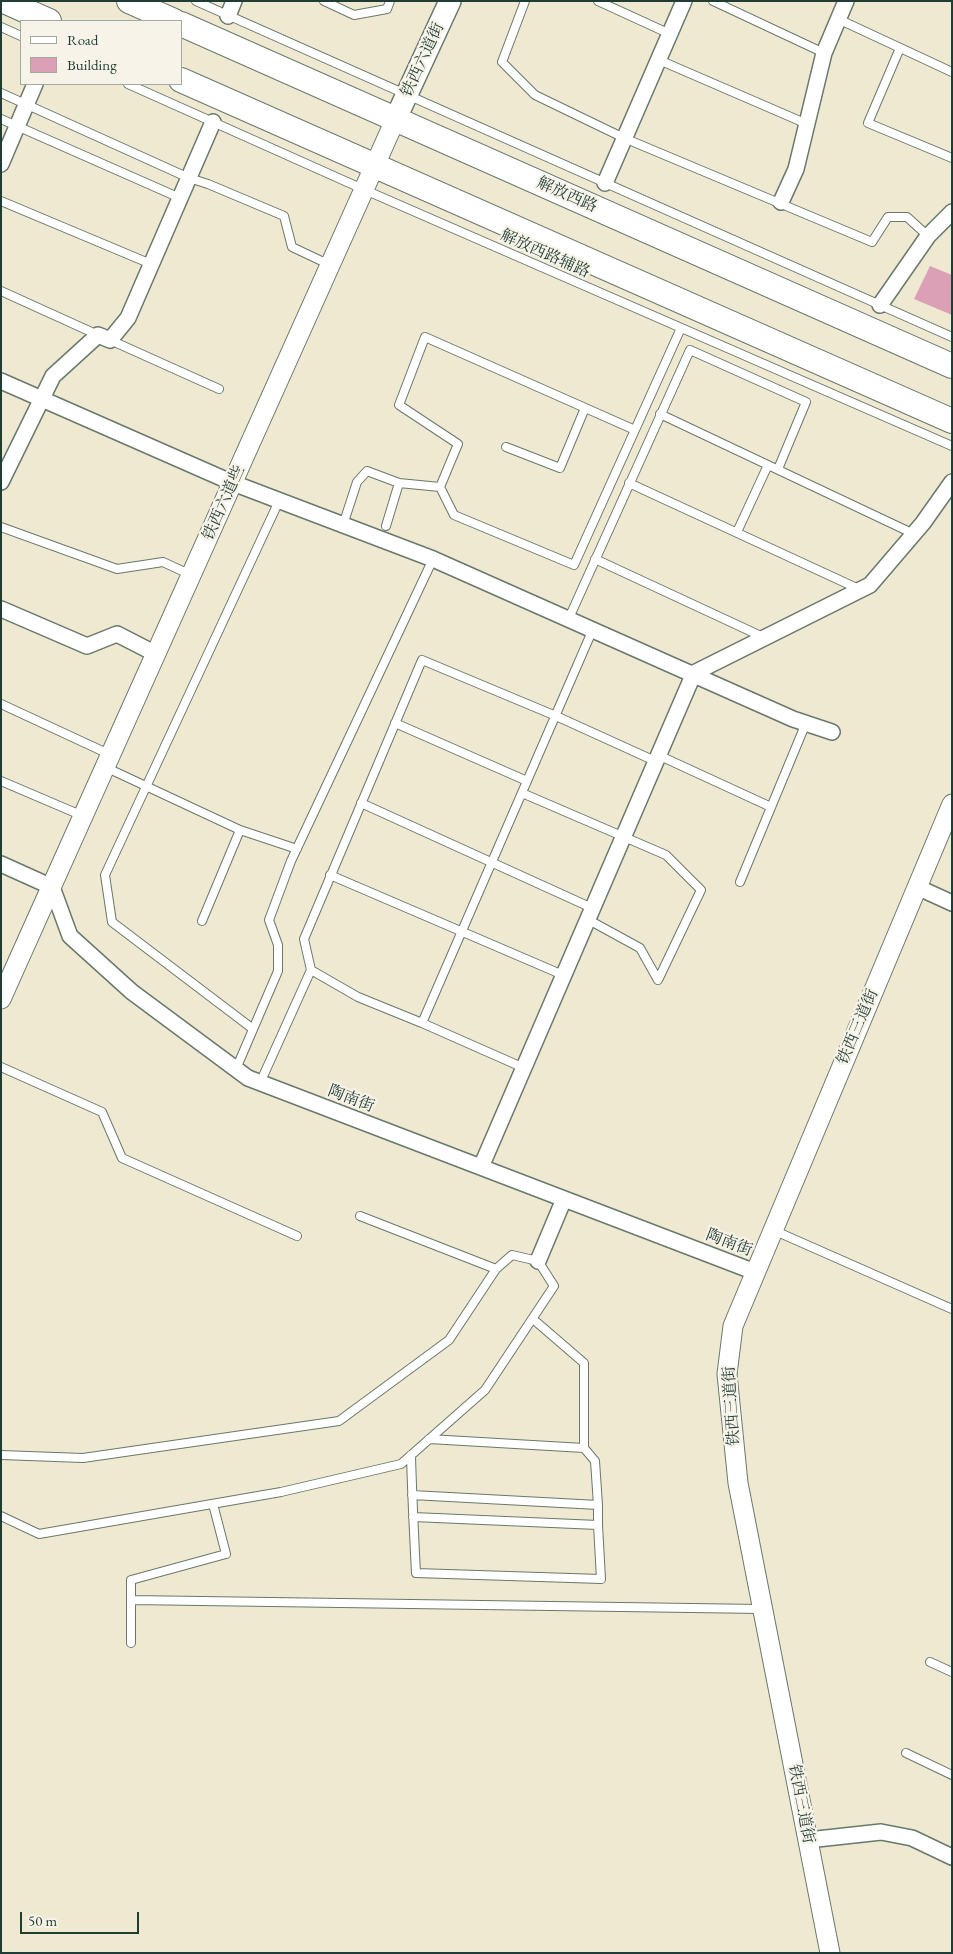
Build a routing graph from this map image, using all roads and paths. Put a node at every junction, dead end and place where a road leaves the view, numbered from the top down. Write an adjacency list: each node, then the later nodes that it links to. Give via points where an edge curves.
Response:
1 (4, 1): 15 (highway)
2 (129, 1): 16 (highway)
3 (196, 1): 13 (lane)
4 (234, 1): 13 (street)
5 (324, 1): 6 (lane, via 354,15 387,8)
6 (390, 1)
7 (450, 1): 29 (main road, 铁西六道街)
8 (525, 1): 36 (lane, via 502,62 535,95)
9 (598, 1): 19 (lane)
10 (684, 1): 19 (street)
11 (713, 1): 22 (lane)
12 (846, 1): 14 (street)
13 (228, 16): 29 (lane)
14 (838, 19): 21 (lane); 22 (street)
15 (47, 20)
16 (172, 20)
17 (182, 24): 31 (highway, 解放西路)
18 (1, 27): 20 (lane)
19 (670, 34): 23 (street)
20 (20, 36)
21 (900, 48): 24 (lane); 37 (lane, via 868,123)
22 (824, 52): 34 (street)
23 (658, 60): 34 (lane); 36 (street)
24 (952, 72)
25 (182, 80): 39 (highway)
26 (35, 85): 30 (street)
27 (130, 85): 33 (lane, 解放西路辅路)
28 (1, 93): 30 (lane)
29 (406, 95): 31 (main road, 铁西六道街); 41 (lane)
30 (26, 104): 35 (street); 40 (lane)
31 (396, 118): 39 (street, 铁西六道些); 55 (highway, 解放西路)
32 (1, 119): 35 (lane)
33 (213, 122): 40 (street); 42 (lane, 解放西路辅路)
34 (806, 124): 45 (street, via 796,169)
35 (17, 126): 38 (street); 43 (lane)
36 (624, 138): 41 (street); 45 (lane)
37 (952, 158)
38 (1, 164)
39 (375, 167): 42 (street, 铁西六道些); 61 (highway)
40 (189, 178): 43 (street); 49 (lane, via 284,216 292,247)
41 (605, 183): 51 (lane)
42 (365, 190): 49 (street, 铁西六道些); 52 (lane, 解放西路辅路)
43 (180, 198): 48 (street)
44 (1, 201): 48 (lane)
45 (781, 202): 47 (lane, via 872,242 888,217 907,217)
46 (952, 212): 47 (street)
47 (928, 236): 51 (street)
48 (151, 264): 53 (street, via 128,318)
49 (331, 265): 70 (street, 铁西六道些)
50 (1, 291): 53 (lane)
51 (880, 305): 54 (lane)
52 (681, 328): 62 (lane); 63 (lane, 解放西路辅路)
53 (104, 337): 57 (lane); 58 (street, via 53,376)
54 (952, 337)
55 (952, 366)
56 (1, 381): 58 (street)
57 (219, 389)
58 (42, 399): 65 (street); 70 (street)
59 (586, 408): 62 (lane); 64 (lane, via 560,468); 73 (lane, via 425,337 399,405 458,444)
60 (660, 414): 66 (lane); 67 (lane, via 690,350 806,402); 72 (lane)
61 (952, 421)
62 (635, 430): 73 (lane, via 574,565 454,515)
63 (952, 446)
64 (506, 447)
65 (6, 456): 68 (street)
66 (768, 465): 67 (lane); 78 (lane)
67 (778, 469): 79 (lane)
68 (1, 482)
69 (952, 482): 79 (street)
70 (233, 483): 74 (street); 82 (street, 铁西六道些)
71 (399, 483): 73 (lane); 75 (lane, via 366,471 357,482); 76 (lane)
72 (630, 483): 78 (lane); 81 (lane)
73 (440, 487)
74 (279, 501): 75 (street); 99 (lane)
75 (343, 525): 80 (street)
76 (386, 526)
77 (1, 527): 82 (lane, via 117,569 163,562)
78 (737, 532): 83 (lane)
79 (914, 534): 83 (street, via 870,585)
80 (433, 559): 85 (street); 107 (lane)
81 (595, 559): 85 (lane); 87 (lane)
82 (192, 575): 88 (street, 铁西六道些)
83 (861, 590): 87 (street)
84 (1, 609): 88 (street, via 87,646 116,634)
85 (568, 618): 86 (street)
86 (593, 629): 89 (street); 91 (lane)
87 (765, 638): 89 (street)
88 (156, 654): 96 (street, 铁西六道些)
89 (694, 673): 93 (street); 95 (street)
90 (1, 704): 96 (lane)
91 (556, 716): 92 (lane, via 422,660); 95 (lane); 98 (lane)
92 (395, 723): 98 (lane); 101 (lane)
93 (806, 723): 94 (street); 103 (lane)
94 (832, 732)
95 (657, 758): 103 (lane); 106 (street)
96 (108, 761): 99 (lane); 104 (street, 铁西六道些)
97 (1, 780): 104 (lane)
98 (527, 781): 100 (lane)
99 (146, 787): 105 (lane); 122 (lane, via 105,875 112,922)
100 (522, 793): 106 (lane); 109 (lane)
101 (361, 804): 109 (lane); 110 (lane)
102 (952, 804): 113 (street, 铁西三道街)
103 (771, 807): 111 (lane)
104 (83, 816): 112 (street, 铁西六道些)
105 (240, 830): 107 (lane); 116 (lane)
106 (623, 836): 115 (street); 115 (lane, via 666,855 701,890 658,980 640,948)
107 (297, 849): 122 (lane, via 269,920 278,945 278,971)
108 (1, 864): 112 (street)
109 (492, 864): 115 (lane); 117 (lane)
110 (330, 874): 117 (lane); 118 (lane, via 304,939)
111 (740, 882)
112 (52, 887): 120 (street); 125 (street, 陶南街, via 70,936 132,992)
113 (917, 887): 114 (street); 130 (street, 铁西三道街)
114 (952, 903)
115 (590, 914): 119 (street)
116 (202, 921)
117 (462, 932): 119 (lane); 121 (lane)
118 (311, 970): 121 (lane, via 358,997); 126 (lane)
119 (563, 975): 124 (street)
120 (1, 999)
121 (422, 1023): 124 (lane)
122 (253, 1029): 125 (lane)
123 (1, 1067): 131 (lane, via 102,1112 122,1158)
124 (524, 1068): 127 (street)
125 (236, 1069): 126 (street, 陶南街)
126 (260, 1083): 127 (street, 陶南街)
127 (481, 1167): 128 (street, 陶南街)
128 (564, 1199): 132 (street); 134 (street, 陶南街)
129 (360, 1216): 133 (lane)
130 (773, 1230): 134 (street, 铁西三道街); 135 (lane)
131 (297, 1236)
132 (538, 1261): 133 (lane, via 512,1255); 136 (lane, via 554,1286)
133 (496, 1269): 139 (lane, via 449,1340 339,1421 83,1458)
134 (755, 1272): 148 (street, 铁西三道街, via 733,1326 727,1374 738,1483)
135 (952, 1309)
136 (533, 1319): 137 (lane, via 485,1390); 138 (lane, via 584,1363)
137 (429, 1439): 138 (lane); 140 (lane)
138 (584, 1448): 143 (lane, via 595,1461)
139 (1, 1455)
140 (411, 1455): 141 (lane); 142 (lane, via 401,1464)
141 (412, 1495): 143 (lane); 145 (lane)
142 (213, 1504): 144 (lane, via 40,1534); 147 (lane, via 226,1554 130,1580)
143 (598, 1505): 146 (lane)
144 (1, 1516)
145 (413, 1518): 146 (lane); 146 (lane, via 416,1573 601,1579)
146 (598, 1525)
147 (131, 1600): 148 (lane); 149 (lane)
148 (762, 1609): 154 (street, 铁西三道街)
149 (132, 1642)
150 (930, 1662): 151 (lane)
151 (952, 1672)
152 (906, 1753): 153 (lane)
153 (952, 1775)
154 (808, 1840): 155 (street, via 881,1832 912,1838); 156 (street, 铁西三道街)
155 (952, 1857)
156 (830, 1953)

